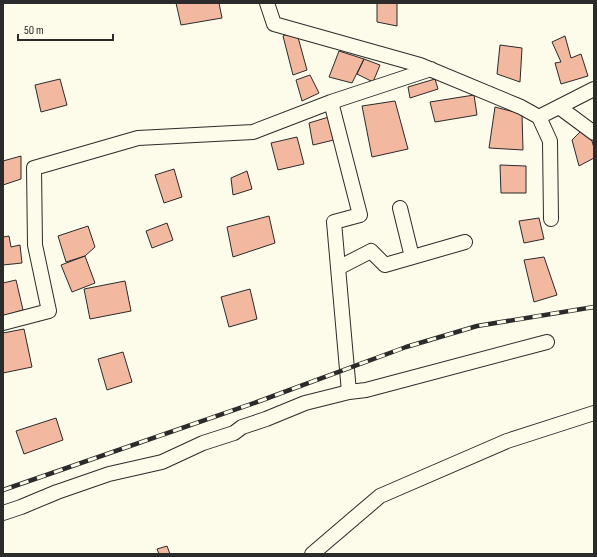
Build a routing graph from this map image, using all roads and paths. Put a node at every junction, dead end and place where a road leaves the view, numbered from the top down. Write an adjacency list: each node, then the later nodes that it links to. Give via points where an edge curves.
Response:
1 (266, 3): 2 (street, via 274,24)
2 (431, 69): 4 (street); 6 (street)
3 (594, 88): 5 (street)
4 (331, 102): 12 (street, via 360,215 334,222); 13 (street, via 253,132 138,138 34,168 35,245 49,311)
5 (559, 107): 6 (street); 7 (street)
6 (539, 117): 9 (street, via 550,140)
7 (594, 133)
8 (400, 208): 11 (street)
9 (550, 219)
10 (465, 242): 11 (street)
11 (412, 257): 12 (street, via 385,265 371,250)
12 (338, 268): 15 (street)
13 (3, 323)
14 (547, 342): 15 (street, via 366,390)
15 (349, 392): 17 (street, via 305,403 162,462 109,474)
16 (594, 413): 18 (street, via 507,441 380,496)
17 (3, 513)
18 (312, 554)

